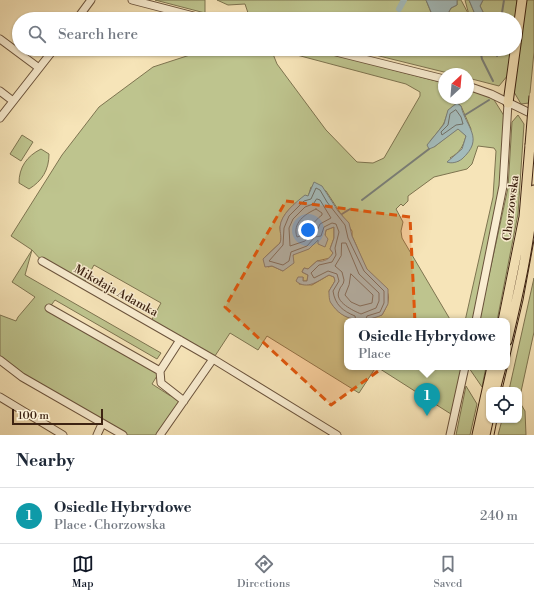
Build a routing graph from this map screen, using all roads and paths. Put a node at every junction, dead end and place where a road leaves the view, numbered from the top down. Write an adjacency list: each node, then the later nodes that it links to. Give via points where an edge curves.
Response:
1 (92, 0): 4 (street)
2 (132, 0): 5 (street)
3 (522, 0): 6 (main road)
4 (83, 12)
5 (178, 12)
6 (520, 12)
7 (0, 39): 8 (street)
8 (12, 48)
9 (23, 56): 13 (street)
10 (48, 56): 13 (street)
11 (352, 56): 14 (street)
12 (514, 56): 19 (main road)
13 (39, 68): 18 (street)
14 (438, 78)
15 (474, 88): 19 (street)
16 (0, 91): 18 (street)
17 (534, 96): 26 (main road, Chorzowska, bridge, via 524,217)
18 (13, 101): 21 (street)
19 (508, 103): 20 (street); 25 (street, Chorzowska, via 503,186)
20 (534, 115)
21 (0, 118)
22 (534, 190): 27 (main road, Chorzowska, via 532,219)
23 (42, 262): 28 (street, Mikołaja Adamka)
24 (49, 308): 34 (street)
25 (477, 318)
26 (504, 318)
27 (510, 328)
28 (180, 340): 29 (street, Mikołaja Adamka); 34 (street)
29 (213, 359): 37 (street); 45 (street, Mikołaja Adamka)
30 (0, 360): 39 (street, via 22,377)
31 (464, 370): 46 (street)
32 (500, 370): 35 (main road)
33 (491, 371): 40 (main road, via 479,424)
34 (160, 372): 37 (street, via 162,383)
35 (496, 387)
36 (0, 397): 41 (street)
37 (184, 401): 44 (street)
38 (487, 423): 40 (main road)
39 (102, 424): 42 (street); 43 (street)
40 (482, 434)
41 (63, 435)
42 (96, 435)
43 (123, 435)
44 (160, 435)
45 (337, 435)
46 (450, 435)

